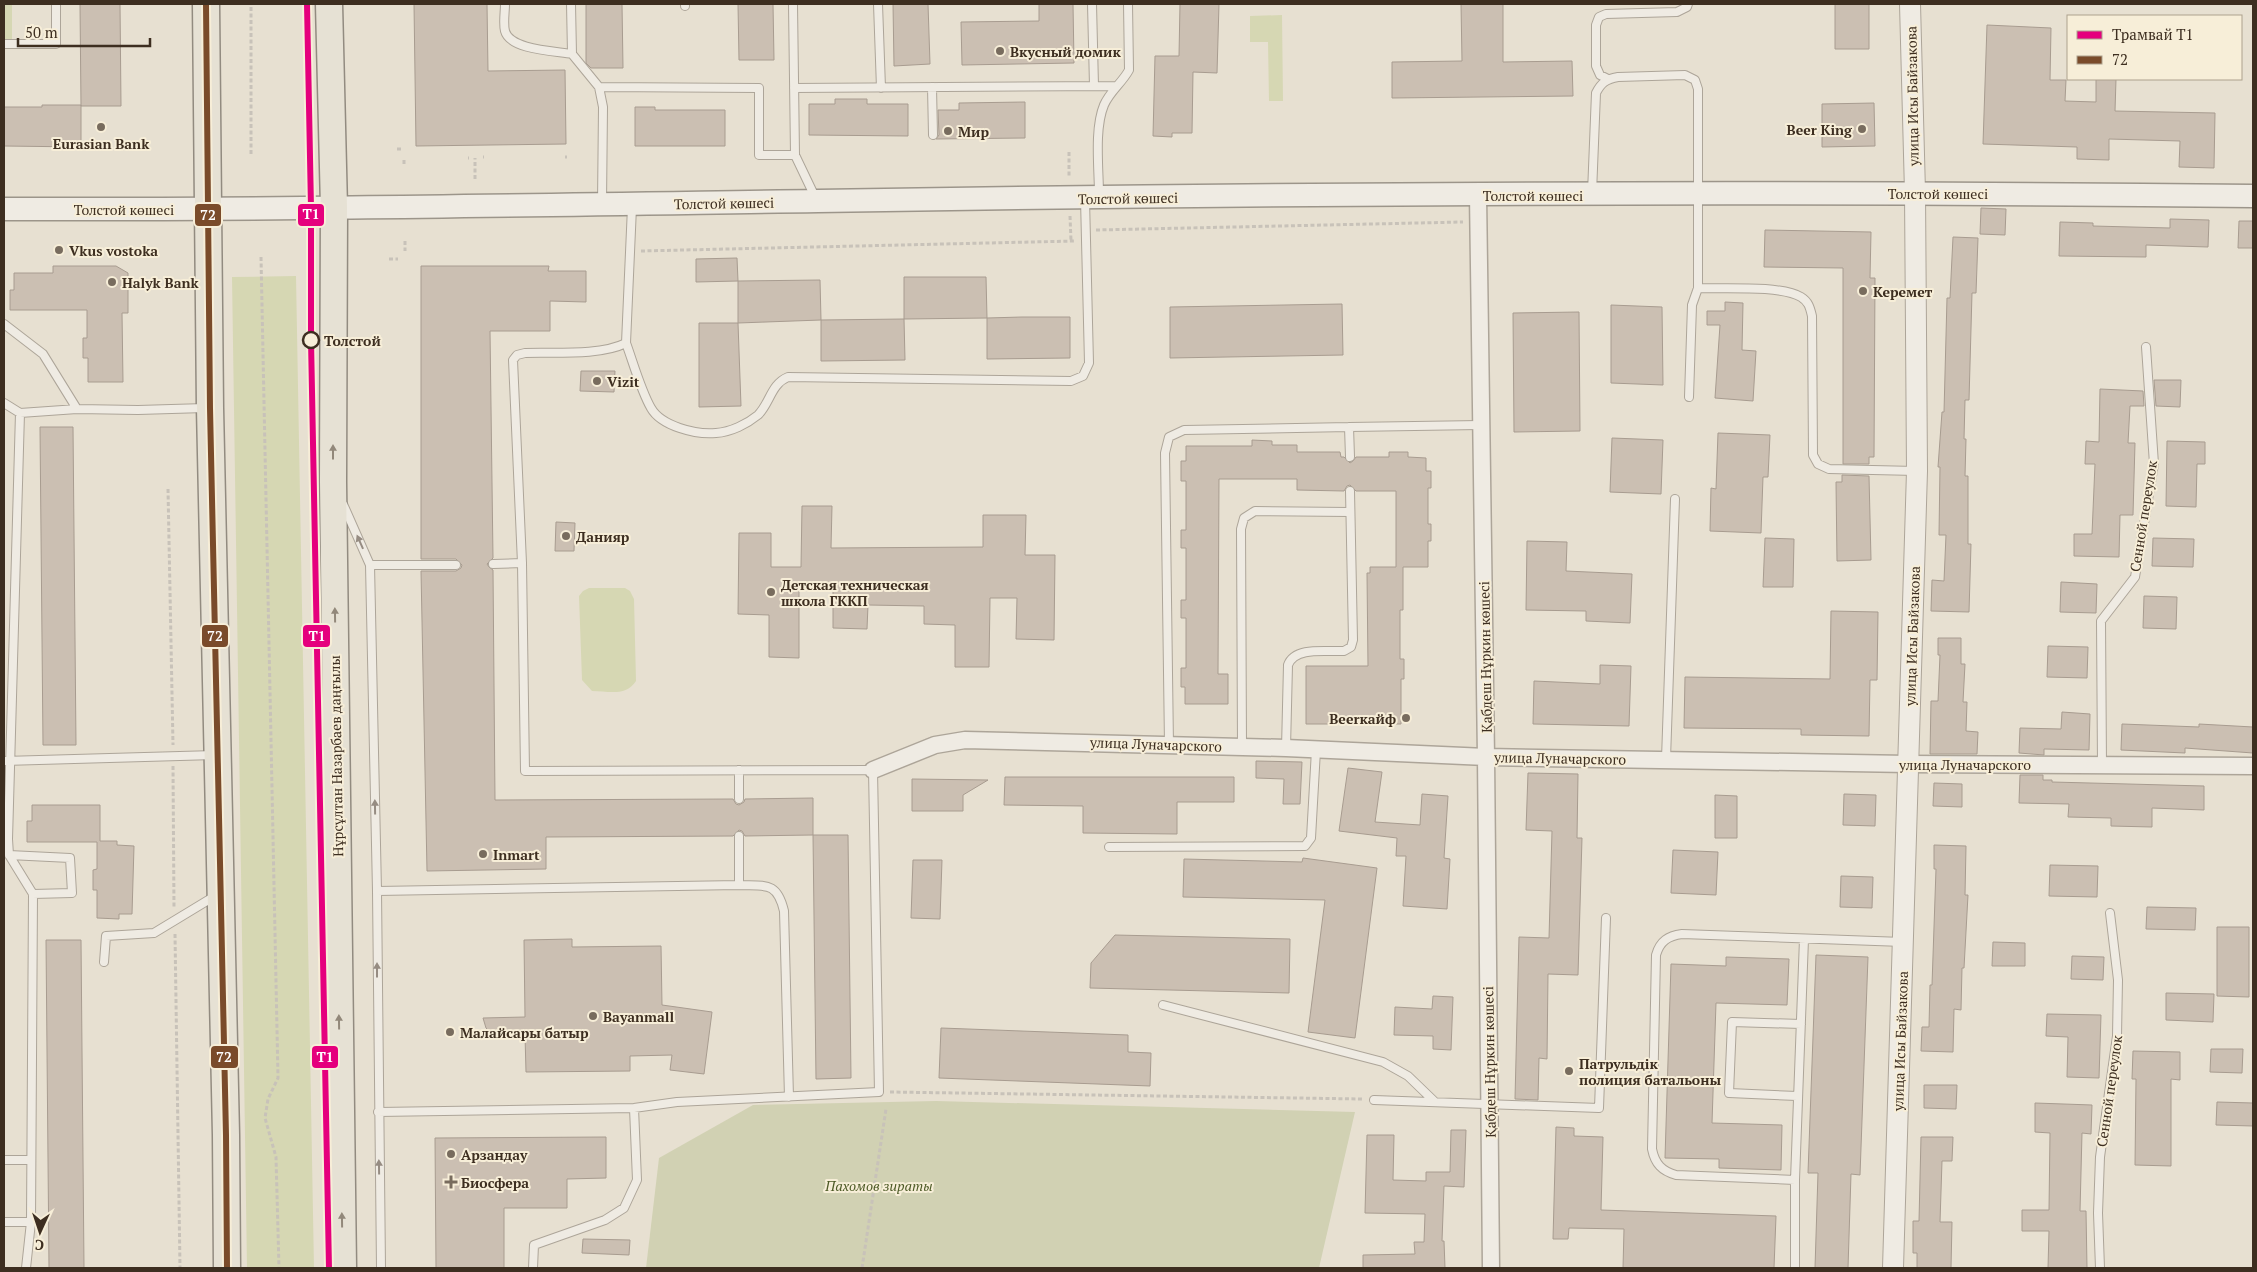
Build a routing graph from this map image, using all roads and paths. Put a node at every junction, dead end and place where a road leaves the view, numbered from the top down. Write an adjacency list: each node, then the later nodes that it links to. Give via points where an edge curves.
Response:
1 (56, 4): 13 (lane, via 56,44)
2 (206, 4): 42 (main road)
3 (251, 4): 25 (path)
4 (329, 4): 40 (main road, Нұрсұлтан Назарбаев даңғылы)
5 (505, 4): 14 (lane, via 505,32 512,42)
6 (571, 4): 14 (lane)
7 (793, 4): 20 (lane)
8 (878, 4): 21 (lane)
9 (1092, 4): 16 (lane)
10 (1128, 4): 17 (lane, via 1128,70)
11 (1688, 4): 15 (lane, via 1677,12 1606,14 1599,17 1596,66 1600,75)
12 (1910, 4): 31 (street, улица Исы Байзакова)
13 (4, 44)
14 (572, 54): 19 (lane)
15 (1608, 79): 32 (lane, via 1685,75 1695,80 1698,90); 34 (lane, via 1596,94)
16 (1094, 86): 17 (lane); 18 (lane)
17 (1116, 86): 36 (lane, via 1100,118)
18 (932, 87): 21 (lane); 22 (lane)
19 (599, 88): 26 (lane, via 759,88 759,155); 39 (lane, via 603,108)
20 (794, 88): 21 (lane); 26 (lane)
21 (881, 88)
22 (932, 135)
23 (403, 148): 24 (path)
24 (397, 149)
25 (251, 154)
26 (795, 155): 37 (lane)
27 (476, 158): 30 (path)
28 (404, 160): 29 (path)
29 (404, 164)
30 (475, 179)
31 (1915, 192): 32 (main road, Толстой көшесі); 35 (main road, Толстой көшесі); 64 (street, улица Исы Байзакова)
32 (1698, 194): 34 (main road, Толстой көшесі); 52 (lane)
33 (1478, 195): 34 (main road, Толстой көшесі); 36 (main road, Толстой көшесі); 43 (street, Қабдеш Нұркин көшесі)
34 (1592, 195)
35 (2253, 196)
36 (1092, 198): 37 (main road, Толстой көшесі); 44 (lane)
37 (817, 201): 38 (main road, Толстой көшесі)
38 (632, 205): 39 (main road, Толстой көшесі); 48 (lane)
39 (602, 206): 40 (main road, Толстой көшесі)
40 (334, 208): 42 (main road, Толстой көшесі); 65 (main road, Нұрсұлтан Назарбаев даңғылы, one-way to 40)
41 (4, 209): 42 (main road, Толстой көшесі)
42 (207, 209): 58 (main road)
43 (1478, 222): 44 (path); 61 (street, Қабдеш Нұркин көшесі)
44 (1086, 230): 45 (lane)
45 (1086, 240): 48 (path); 54 (lane, via 1089,363 1082,376 1071,382 788,377 777,385 759,414 742,426 716,433 680,428 663,421 651,408)
46 (405, 241): 47 (path)
47 (405, 251)
48 (630, 251): 54 (lane)
49 (261, 257): 121 (path, via 278,1078 268,1098 264,1118 276,1157)
50 (389, 259): 51 (path)
51 (398, 259)
52 (1698, 288): 56 (lane, via 1692,305); 64 (lane, via 1782,291 1801,297 1810,305 1812,316 1813,454 1818,464 1829,469)
53 (4, 324): 59 (lane, via 43,354)
54 (626, 343): 70 (lane, via 602,350 525,352 513,360)
55 (2146, 346): 84 (lane, Сенной переулок, via 2154,464 2135,578 2101,621)
56 (1689, 397)
57 (4, 403): 60 (lane)
58 (210, 408): 59 (lane); 78 (main road)
59 (77, 409): 60 (lane)
60 (20, 413): 82 (lane)
61 (1480, 425): 62 (lane); 80 (street, Қабдеш Нұркин көшесі)
62 (1349, 427): 63 (lane); 74 (lane, via 1184,430 1168,437 1165,453)
63 (1350, 457)
64 (1917, 471): 83 (street, улица Исы Байзакова)
65 (333, 482): 72 (lane, one-way to 65); 122 (main road, Нұрсұлтан Назарбаев даңғылы, one-way to 65)
66 (168, 489): 79 (path)
67 (1350, 491): 69 (lane)
68 (1675, 499): 81 (lane)
69 (1350, 512): 75 (lane, via 1255,511 1244,518 1241,529); 76 (lane, via 1353,640 1344,651 1298,653 1291,658 1288,665)
70 (522, 563): 71 (lane); 86 (lane, via 525,770)
71 (493, 564)
72 (370, 565): 73 (lane); 93 (lane, one-way to 72)
73 (456, 565)
74 (1169, 744): 75 (street, улица Луначарского); 87 (street, улица Луначарского, via 965,740 935,745)
75 (1242, 747): 76 (street, улица Луначарского)
76 (1286, 748): 77 (street, улица Луначарского)
77 (1316, 750): 80 (street, улица Луначарского); 90 (lane, via 1311,838 1305,846)
78 (217, 755): 79 (lane); 94 (main road)
79 (173, 756): 82 (lane); 98 (path)
80 (1486, 757): 81 (street, улица Луначарского); 109 (street, Қабдеш Нұркин көшесі)
81 (1666, 759): 83 (street, улица Луначарского)
82 (8, 761): 91 (lane)
83 (1908, 764): 84 (street, улица Луначарского); 100 (street, улица Исы Байзакова)
84 (2102, 765): 85 (street, улица Луначарского)
85 (2253, 766)
86 (739, 770): 87 (lane); 88 (lane)
87 (873, 770): 104 (lane)
88 (739, 798)
89 (739, 836): 92 (lane)
90 (1109, 847)
91 (10, 855): 95 (lane); 95 (lane, via 70,858 72,893)
92 (739, 885): 93 (lane); 106 (lane, via 769,886 781,896)
93 (377, 891): 112 (lane, one-way to 93)
94 (221, 893): 98 (lane); 120 (main road)
95 (33, 894): 114 (lane)
96 (2110, 913): 129 (lane, Сенной переулок, via 2118,980 2117,1036 2100,1157)
97 (1606, 918): 109 (lane, via 1599,1108)
98 (174, 921): 101 (lane, via 154,933 106,936); 119 (path)
99 (1804, 939): 100 (lane); 103 (lane); 115 (lane, via 1682,934 1663,940 1656,955 1654,1158 1660,1167 1676,1175)
100 (1903, 942): 128 (street, улица Исы Байзакова)
101 (104, 962)
102 (1163, 1005): 108 (lane, via 1383,1062 1408,1076)
103 (1800, 1024): 105 (lane); 105 (lane, via 1732,1022 1729,1094)
104 (879, 1092): 106 (lane); 107 (path)
105 (1798, 1096): 115 (lane)
106 (789, 1097): 110 (lane, via 677,1102)
107 (1374, 1100): 108 (lane)
108 (1435, 1102): 109 (lane)
109 (1490, 1104): 126 (street, Қабдеш Нұркин көшесі)
110 (634, 1108): 112 (lane); 124 (lane, via 636,1180 624,1208 605,1220 534,1245)
111 (886, 1109): 125 (path)
112 (378, 1112): 123 (lane, one-way to 112)
113 (4, 1160): 114 (lane)
114 (31, 1160): 117 (lane)
115 (1795, 1180): 127 (lane)
116 (4, 1222): 117 (lane)
117 (31, 1222): 118 (lane)
118 (26, 1268)
119 (180, 1268)
120 (228, 1268)
121 (279, 1268)
122 (343, 1268)
123 (381, 1268)
124 (533, 1268)
125 (862, 1268)
126 (1491, 1268)
127 (1795, 1268)
128 (1893, 1268)
129 (2100, 1268)

